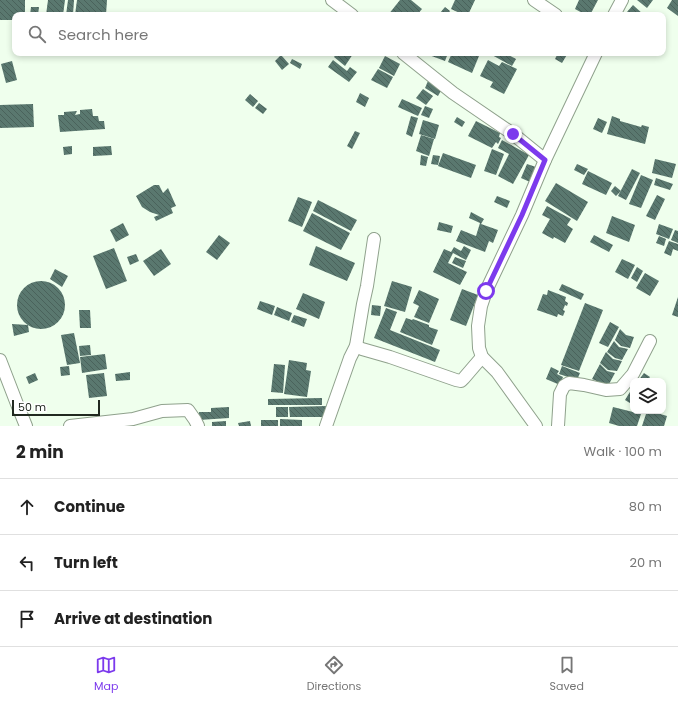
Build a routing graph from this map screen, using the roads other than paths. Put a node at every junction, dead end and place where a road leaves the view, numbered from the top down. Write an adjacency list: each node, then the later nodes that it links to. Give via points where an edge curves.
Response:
1 (332, 0): 4 (street)
2 (534, 0): 5 (street)
3 (622, 0): 6 (street)
4 (348, 12)
5 (552, 12)
6 (616, 12)
7 (407, 56): 9 (street)
8 (595, 56): 9 (street)
9 (545, 160): 13 (street, via 486,291 478,326)
10 (374, 239): 12 (street)
11 (650, 341): 20 (street, via 633,374 620,389 606,390 569,383 564,386 560,394)
12 (356, 346): 13 (street, via 456,380 464,378); 18 (street)
13 (482, 357): 19 (street, via 497,372)
14 (0, 360): 15 (street)
15 (26, 426)
16 (70, 426): 17 (street, via 133,419 162,411 188,410)
17 (198, 426)
18 (326, 426)
19 (536, 426)
20 (558, 426)

